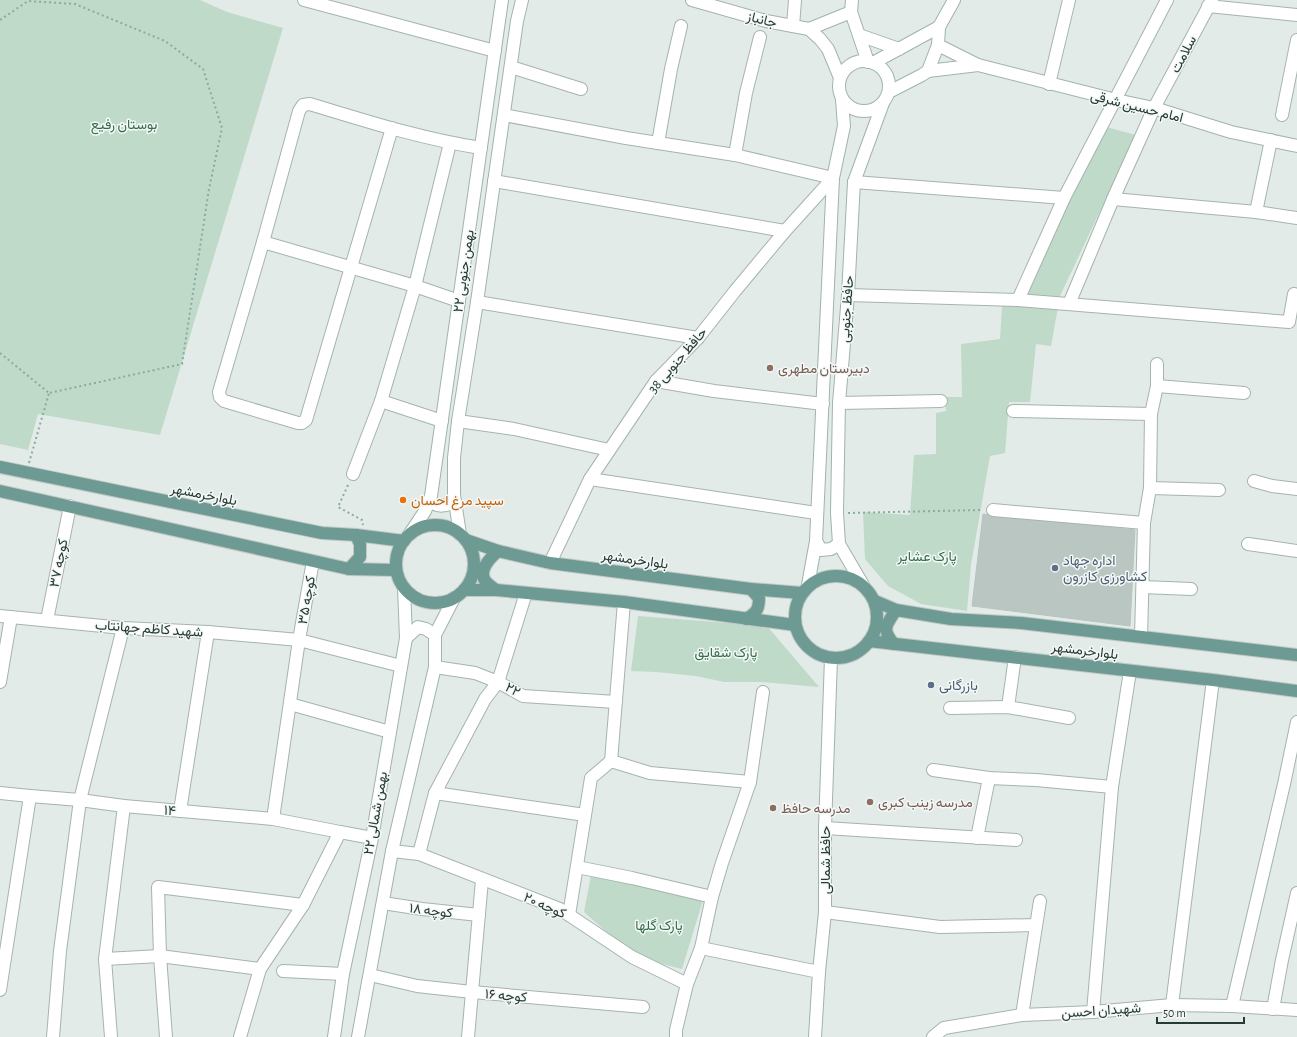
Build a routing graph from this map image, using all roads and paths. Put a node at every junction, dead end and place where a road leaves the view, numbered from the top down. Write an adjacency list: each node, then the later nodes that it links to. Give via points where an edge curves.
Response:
1 (304, 0): 23 (street)
2 (502, 0): 23 (street, ۲۲ بهمن جنوبی)
3 (522, 0): 26 (street, ۲۲ بهمن جنوبی)
4 (692, 0): 9 (street, جانباز)
5 (795, 0): 15 (street)
6 (954, 0): 16 (street)
7 (1069, 0): 29 (street)
8 (1167, 0): 33 (street)
9 (707, 2): 15 (street, جانباز)
10 (1210, 3): 12 (street); 34 (street, سلامت)
11 (852, 6): 17 (street); 18 (street)
12 (1297, 15)
13 (0, 20): 66 (path, via 28,1 75,4 165,41 203,69 222,128 209,190 182,364)
14 (680, 26): 40 (street)
15 (793, 26): 17 (street, جانباز)
16 (938, 27): 21 (street); 22 (street)
17 (809, 29): 28 (street, via 828,49)
18 (859, 35): 22 (street); 24 (street)
19 (760, 37): 43 (street, via 746,93)
20 (1297, 40): 36 (street)
21 (938, 45): 25 (street); 27 (street)
22 (899, 49): 24 (street)
23 (495, 51): 42 (street, ۲۲ بهمن جنوبی)
24 (871, 62): 28 (street, via 856,62 848,66); 31 (street, via 879,66 888,78)
25 (978, 65): 27 (street); 29 (street, امام حسین شرقی)
26 (512, 67): 30 (street); 35 (street, ۲۲ بهمن جنوبی)
27 (928, 71): 31 (street)
28 (840, 78): 32 (street, via 838,89)
29 (1049, 84): 33 (street, امام حسین شرقی)
30 (581, 89)
31 (886, 98): 32 (street, via 874,110 862,112 850,108); 46 (street, حافظ جنوبی)
32 (842, 100): 44 (street, حافظ جنوبی, via 844,126)
33 (1116, 100): 34 (street, امام حسین شرقی); 47 (street)
34 (1154, 108): 38 (street, امام حسین شرقی, via 1231,132); 48 (street, سلامت)
35 (504, 115): 40 (street); 45 (street, ۲۲ بهمن جنوبی)
36 (1282, 115)
37 (392, 128): 39 (street); 52 (street, via 310,104 303,105 299,111); 53 (street)
38 (1271, 140): 41 (street, امام حسین شرقی); 49 (street)
39 (450, 143): 42 (street); 54 (street)
40 (658, 143): 43 (street)
41 (1297, 146)
42 (481, 148): 58 (street, ۲۲ بهمن جنوبی)
43 (735, 155): 44 (street)
44 (833, 178): 51 (street, حافظ جنوبی 38); 71 (street, حافظ جنوبی)
45 (494, 181): 51 (street); 59 (street, ۲۲ بهمن جنوبی)
46 (854, 182): 47 (street); 55 (street, حافظ جنوبی)
47 (1064, 198): 57 (street)
48 (1113, 198): 49 (street); 60 (street, سلامت)
49 (1256, 212): 50 (street)
50 (1297, 218)
51 (785, 231): 61 (street, حافظ جنوبی 38)
52 (263, 242): 53 (street); 53 (street, via 219,392 224,401 283,418 302,423 306,420)
53 (351, 267): 54 (street)
54 (415, 286): 58 (street); 68 (street)
55 (848, 295): 57 (street); 70 (street, حافظ جنوبی)
56 (1297, 295): 60 (street, via 1294,294 1289,322)
57 (1018, 300): 60 (street)
58 (459, 301): 74 (street, ۲۲ بهمن جنوبی)
59 (477, 302): 61 (street); 75 (street, ۲۲ بهمن جنوبی)
60 (1069, 304)
61 (698, 338): 64 (street, حافظ جنوبی 38)
62 (0, 353): 66 (path)
63 (1157, 364): 65 (street)
64 (656, 381): 71 (street); 76 (street, حافظ جنوبی 38)
65 (1157, 386): 67 (street); 73 (street)
66 (49, 393): 78 (path)
67 (1244, 394)
68 (381, 401): 74 (street); 79 (street)
69 (941, 401): 70 (street)
70 (839, 403): 91 (street, حافظ جنوبی)
71 (823, 404): 90 (street, حافظ جنوبی)
72 (1013, 411): 73 (street)
73 (1151, 414): 82 (street)
74 (442, 421): 86 (street, ۲۲ بهمن جنوبی)
75 (458, 421): 76 (street, via 514,429); 87 (street, ۲۲ بهمن جنوبی, via 454,458)
76 (609, 450): 80 (street, حافظ جنوبی 38)
77 (0, 467): 78 (main road, بلوارخرمشهر)
78 (26, 473): 93 (main road, بلوارخرمشهر, via 322,533)
79 (353, 474): 93 (path, via 338,507 362,520)
80 (590, 479): 90 (street); 102 (street, حافظ جنوبی 38)
81 (1254, 482): 83 (street)
82 (1150, 488): 84 (street); 92 (street)
83 (1297, 489)
84 (1219, 490)
85 (0, 491): 88 (main road)
86 (429, 501): 87 (street, via 436,506); 95 (street, ۲۲ بهمن جنوبی)
87 (456, 502): 94 (street, ۲۲ بهمن جنوبی)
88 (70, 506): 101 (main road); 120 (street, کوچه ۳۷)
89 (993, 510): 91 (path); 92 (street)
90 (816, 513): 96 (street, حافظ جنوبی)
91 (837, 513): 97 (street, حافظ جنوبی)
92 (1144, 523): 106 (street)
93 (361, 536): 95 (main road, بلوارخرمشهر); 103 (main road, via 360,557)
94 (463, 537): 95 (main road, via 452,529 436,525 421,527); 99 (main road, بلوارخرمشهر); 111 (main road, via 472,549 474,559 471,579)
95 (406, 538): 104 (main road, via 399,550)
96 (816, 541): 97 (street, via 822,550 831,549); 109 (street, حافظ جنوبی)
97 (839, 544): 105 (street, حافظ جنوبی)
98 (1248, 544): 100 (street)
99 (498, 551): 102 (main road, بلوارخرمشهر); 112 (main road, via 488,559 483,571 485,581)
100 (1297, 551)
101 (313, 561): 103 (main road); 127 (street, کوچه ۳۵)
102 (550, 563): 108 (main road, بلوارخرمشهر)
103 (349, 569): 104 (main road)
104 (396, 570): 107 (main road)
105 (863, 585): 109 (main road, via 846,576 836,575 816,580); 115 (main road)
106 (1143, 587): 110 (street); 125 (street)
107 (404, 588): 114 (main road, via 420,600 430,603 440,603); 126 (street, ۲۲ بهمن شمالی)
108 (751, 589): 109 (main road, بلوارخرمشهر); 119 (main road, via 759,598 759,607 754,614)
109 (805, 589): 121 (main road, via 795,608)
110 (1191, 589)
111 (464, 590): 112 (main road); 114 (main road)
112 (496, 590): 113 (main road)
113 (526, 593): 116 (main road); 138 (street)
114 (454, 598): 124 (street, ۲۲ بهمن شمالی)
115 (874, 601): 117 (main road, بلوارخرمشهر); 128 (main road, via 877,622)
116 (624, 602): 119 (main road); 141 (street)
117 (896, 610): 125 (main road, بلوارخرمشهر, via 951,619 1020,623); 129 (main road, via 886,628 887,636)
118 (6, 616): 120 (street, شهید کاظم جهانتاب); 137 (street)
119 (746, 618): 121 (main road)
120 (47, 620): 122 (street, شهید کاظم جهانتاب)
121 (795, 625): 132 (main road, via 808,648)
122 (123, 628): 123 (street, شهید کاظم جهانتاب); 156 (street)
123 (208, 632): 127 (street, شهید کاظم جهانتاب); 158 (street)
124 (435, 635): 126 (street, via 418,627); 134 (street, ۲۲ بهمن شمالی)
125 (1141, 637): 130 (main road, بلوارخرمشهر)
126 (406, 638): 133 (street, ۲۲ بهمن شمالی)
127 (299, 640): 133 (street, شهید کاظم جهانتاب); 142 (street, کوچه ۳۵)
128 (869, 641): 129 (main road, بلوارخرمشهر); 132 (main road, via 861,650 851,655)
129 (894, 644): 131 (main road, بلوارخرمشهر)
130 (1297, 655)
131 (1015, 657): 135 (main road, بلوارخرمشهر); 143 (street)
132 (831, 658): 161 (street, حافظ شمالی)
133 (401, 666): 147 (street, ۲۲ بهمن شمالی)
134 (435, 667): 138 (street, ۲۲, via 475,673); 166 (street, ۲۲ بهمن شمالی)
135 (1130, 671): 136 (main road, بلوارخرمشهر); 152 (street)
136 (1213, 680): 139 (main road, بلوارخرمشهر); 190 (street)
137 (0, 682)
138 (498, 682): 141 (street, ۲۲, via 523,696); 154 (street, via 485,699)
139 (1297, 691)
140 (763, 692): 151 (street)
141 (616, 702): 148 (street)
142 (290, 704): 147 (street); 160 (street, کوچه ۳۵)
143 (1008, 706): 144 (street); 145 (street)
144 (950, 708)
145 (1069, 718)
146 (1297, 722): 191 (street)
147 (390, 732): 163 (street, ۲۲ بهمن شمالی)
148 (611, 761): 151 (street, via 650,773); 159 (street, via 591,778)
149 (933, 770): 150 (street)
150 (990, 778): 152 (street); 164 (street)
151 (750, 782): 171 (street)
152 (1112, 787): 195 (street)
153 (0, 793): 155 (street, ۱۴)
154 (435, 793): 159 (street); 167 (street)
155 (30, 796): 156 (street, ۱۴); 188 (street)
156 (80, 800): 157 (street, ۱۴); 197 (street, via 60,951)
157 (124, 806): 158 (street, ۱۴); 181 (street)
158 (180, 811): 160 (street, ۱۴)
159 (585, 814): 168 (street)
160 (273, 819): 162 (street, ۱۴)
161 (825, 828): 164 (street); 175 (street, حافظ شمالی)
162 (340, 832): 163 (street, ۱۴); 174 (street)
163 (372, 838): 185 (street, ۲۲ بهمن شمالی)
164 (977, 838): 165 (street)
165 (1016, 840)
166 (392, 851): 167 (street, کوچه ۲۰); 173 (street, ۲۲ بهمن شمالی)
167 (419, 854): 169 (street, کوچه ۲۰)
168 (577, 867): 171 (street); 176 (street)
169 (482, 880): 176 (street, کوچه ۲۰, via 560,908); 177 (street)
170 (1297, 893): 193 (street)
171 (712, 897): 179 (street)
172 (1040, 901): 178 (street)
173 (383, 903): 177 (street, کوچه ۱۸); 186 (street, ۲۲ بهمن شمالی)
174 (303, 905): 180 (street, via 158,887); 182 (street)
175 (825, 912): 178 (street, via 940,927); 184 (street, حافظ شمالی)
176 (569, 915): 187 (street, کوچه ۲۰, via 632,958)
177 (479, 916): 189 (street)
178 (1036, 925): 196 (street)
179 (701, 948): 184 (street); 187 (street)
180 (160, 956): 181 (street); 182 (street); 199 (street)
181 (105, 959): 198 (street)
182 (260, 969): 200 (street)
183 (283, 971): 185 (street)
184 (819, 972): 205 (street, حافظ شمالی)
185 (343, 974): 201 (street, ۲۲ بهمن شمالی)
186 (370, 975): 189 (street, کوچه ۱۶, via 417,986); 202 (street, ۲۲ بهمن شمالی)
187 (687, 984): 204 (street)
188 (0, 990)
189 (472, 992): 192 (street, کوچه ۱۶); 203 (street)
190 (1172, 1004): 191 (street, شهیدان احسن); 195 (street, شهیدان احسن)
191 (1232, 1006): 193 (street, شهیدان احسن)
192 (643, 1007)
193 (1273, 1009): 194 (street, شهیدان احسن)
194 (1297, 1010)
195 (1094, 1012): 196 (street, شهیدان احسن)
196 (1022, 1015): 206 (street, شهیدان احسن, via 944,1028)
197 (53, 1037)
198 (111, 1037)
199 (166, 1037)
200 (240, 1037)
201 (334, 1037)
202 (358, 1037)
203 (468, 1037)
204 (676, 1037)
205 (815, 1037)
206 (933, 1037)

